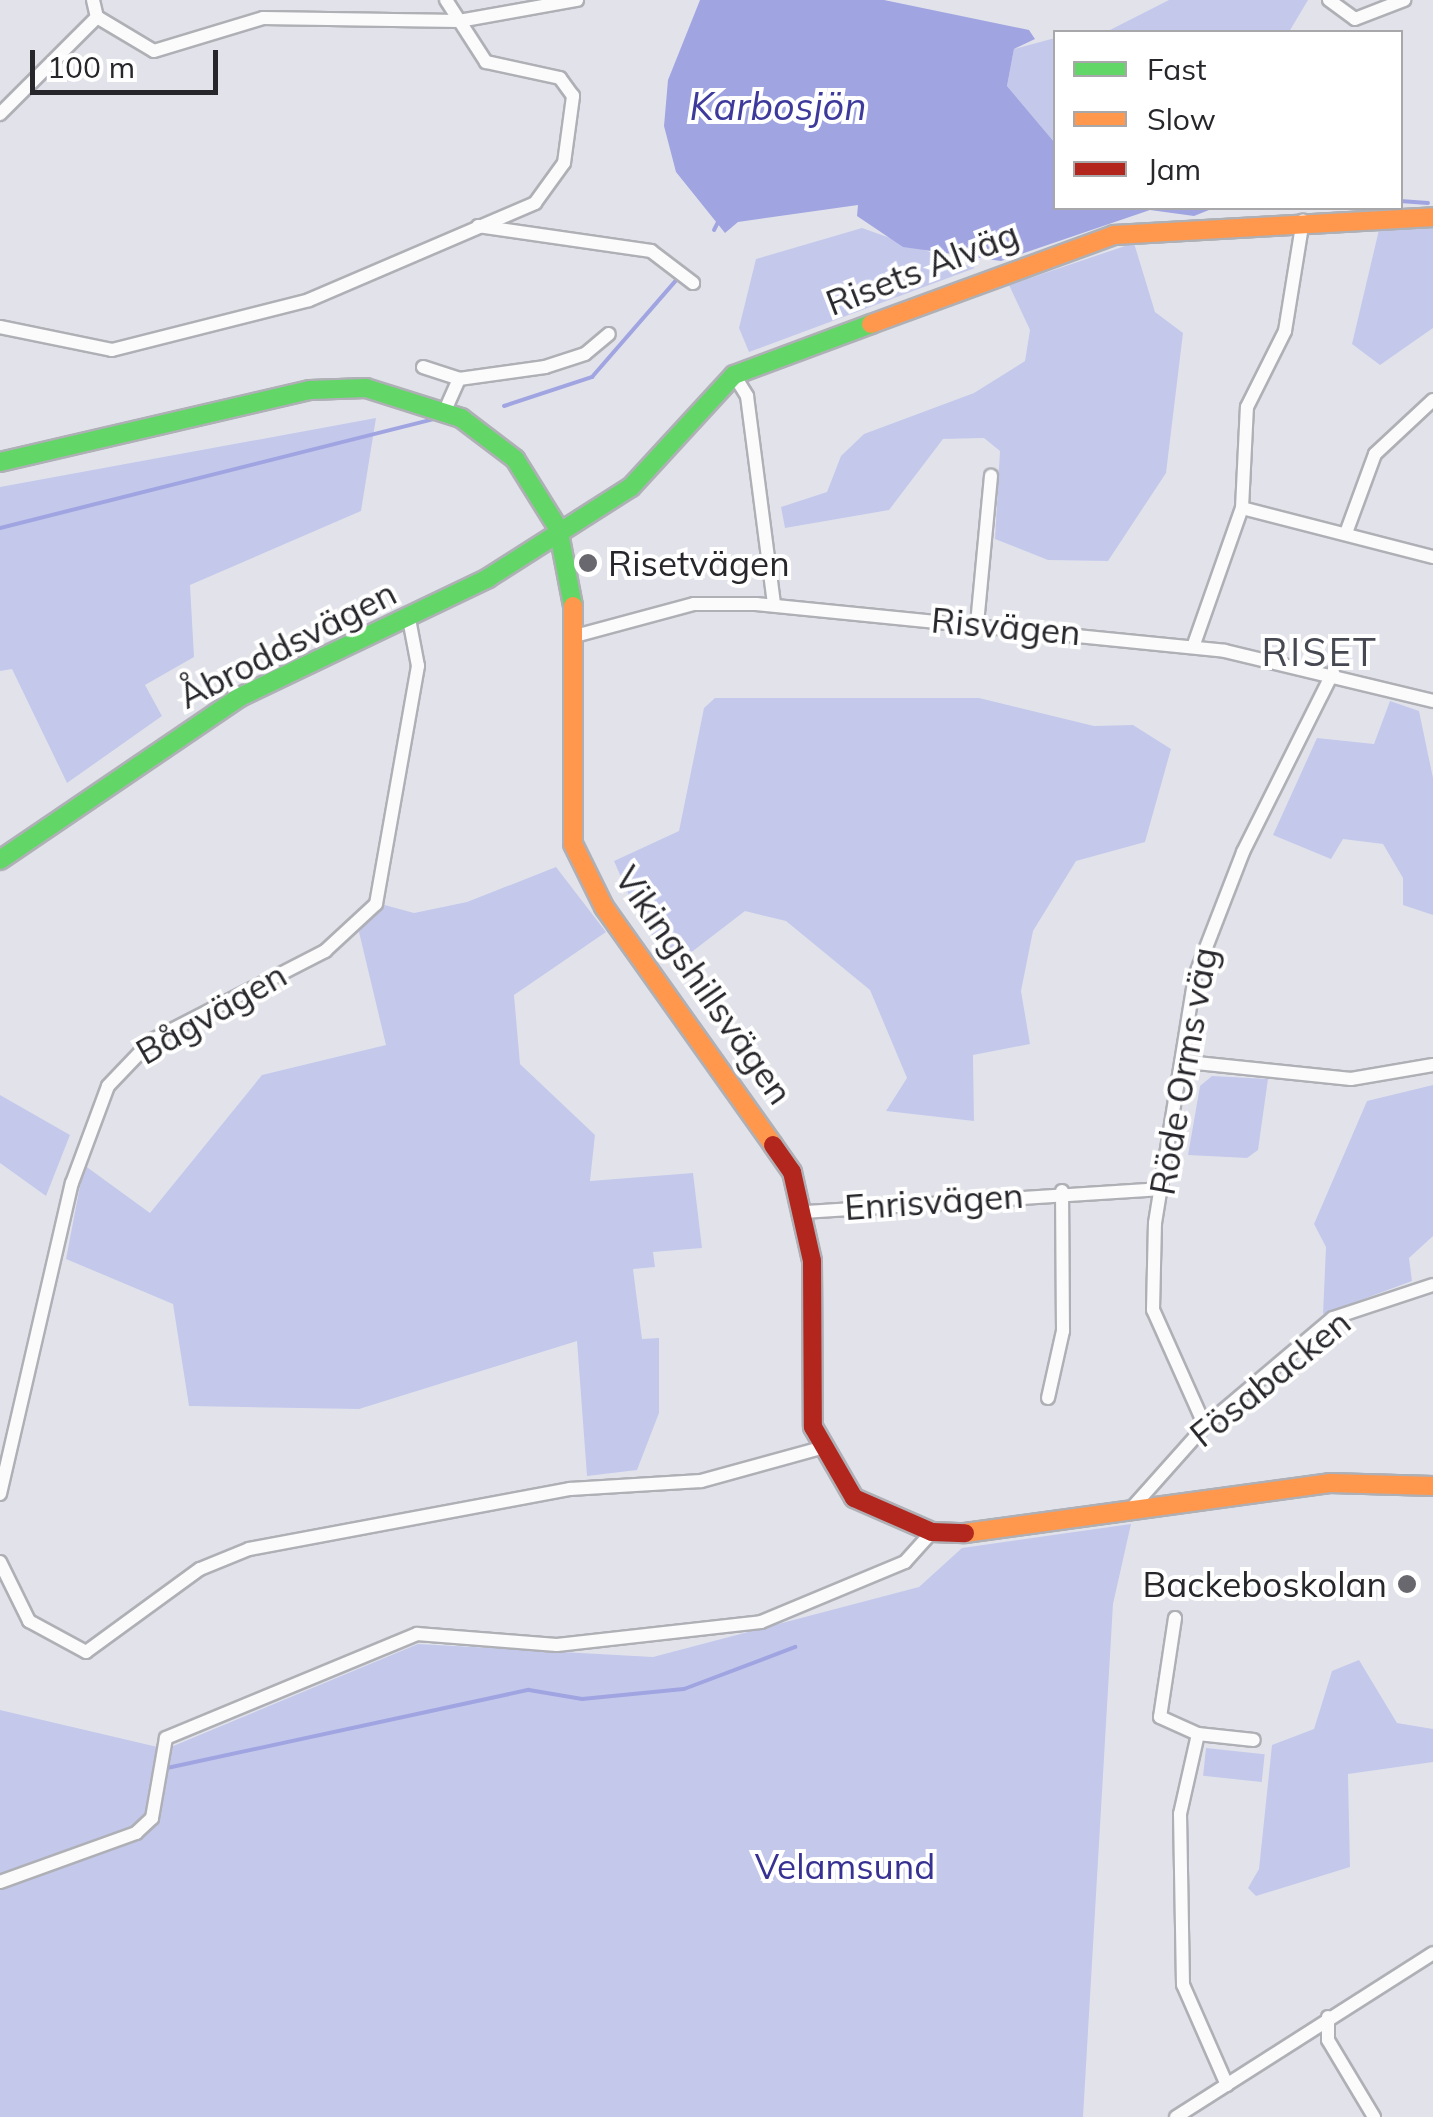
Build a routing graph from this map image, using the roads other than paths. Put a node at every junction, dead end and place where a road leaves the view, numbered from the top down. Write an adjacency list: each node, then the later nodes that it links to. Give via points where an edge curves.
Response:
1 (93, 0): 6 (street)
2 (446, 0): 7 (street)
3 (576, 0): 7 (street)
4 (1329, 0): 5 (street, via 1355,19)
5 (1404, 0)
6 (97, 17): 7 (street, via 154,51 263,18); 8 (street)
7 (459, 21): 11 (street, via 486,62 560,78 574,108 546,193)
8 (0, 114)
9 (1433, 216): 10 (street, Risets Alväg)
10 (1304, 219): 16 (street, Risets Alväg, via 1114,235); 22 (street, via 1286,330 1247,407)
11 (478, 226): 12 (street, via 651,251); 13 (street, via 309,300 112,350)
12 (693, 283)
13 (0, 327)
14 (609, 334): 17 (street, via 585,354 544,367)
15 (423, 367): 17 (street)
16 (734, 375): 23 (street, Risets Alväg, via 655,468); 26 (street, via 747,396)
17 (459, 379): 19 (street)
18 (1433, 400): 24 (street, via 1375,454)
19 (445, 410): 20 (street, Vikingshillsvägen, via 383,390 310,390); 23 (street, Vikingshillsvägen, via 508,451)
20 (0, 462)
21 (991, 476): 28 (street)
22 (1242, 508): 24 (street); 30 (street)
23 (558, 528): 27 (street, Åbroddsvägen, via 488,578); 29 (street, Vikingshillsvägen, via 573,577)
24 (1346, 533): 25 (street)
25 (1433, 557)
26 (774, 605): 28 (street, Risvägen); 29 (street, Risvägen, via 694,604)
27 (409, 619): 33 (street, Åbroddsvägen, via 240,697); 44 (street, Bågvägen, via 418,666 376,904 325,951 152,1040 108,1086 72,1183)
28 (978, 624): 30 (street, Risvägen)
29 (576, 636): 38 (street, Vikingshillsvägen, via 573,844 604,907 760,1119)
30 (1193, 647): 31 (street, Risvägen)
31 (1333, 672): 32 (street, Risvägen); 34 (street, Röde Orms väg, via 1199,956)
32 (1433, 701)
33 (0, 860)
34 (1187, 1062): 35 (street, via 1351,1078); 36 (street, Röde Orms väg)
35 (1433, 1065)
36 (1160, 1188): 37 (street, Enrisvägen); 41 (street, Röde Orms väg, via 1152,1310)
37 (1062, 1191): 38 (street, Enrisvägen); 40 (street, Enrisvägen, via 1062,1331)
38 (805, 1212): 42 (street, Vikingshillsvägen, via 814,1290 811,1407)
39 (1433, 1285): 41 (street, Fösabacken, via 1333,1318)
40 (1048, 1398)
41 (1204, 1426): 45 (street, Fösabacken)
42 (821, 1448): 46 (street, Vikingshillsvägen, via 854,1498); 47 (street, via 701,1481 570,1488 248,1549 200,1569 86,1652 30,1621)
43 (1433, 1486): 45 (street, Vikingshillsvägen, via 1330,1483)
44 (0, 1494)
45 (1131, 1510): 46 (street, Vikingshillsvägen)
46 (932, 1532): 51 (street, via 905,1562 761,1622 558,1645 417,1634 166,1738 152,1818 136,1834)
47 (0, 1562)
48 (1175, 1618): 49 (street, via 1160,1717)
49 (1198, 1734): 50 (street); 54 (street, via 1180,1814 1183,1986)
50 (1254, 1740)
51 (0, 1882)
52 (1433, 1953): 53 (street)
53 (1328, 2018): 54 (street); 56 (street, via 1328,2040)
54 (1227, 2085): 55 (street)
55 (1176, 2117)
56 (1374, 2117)

